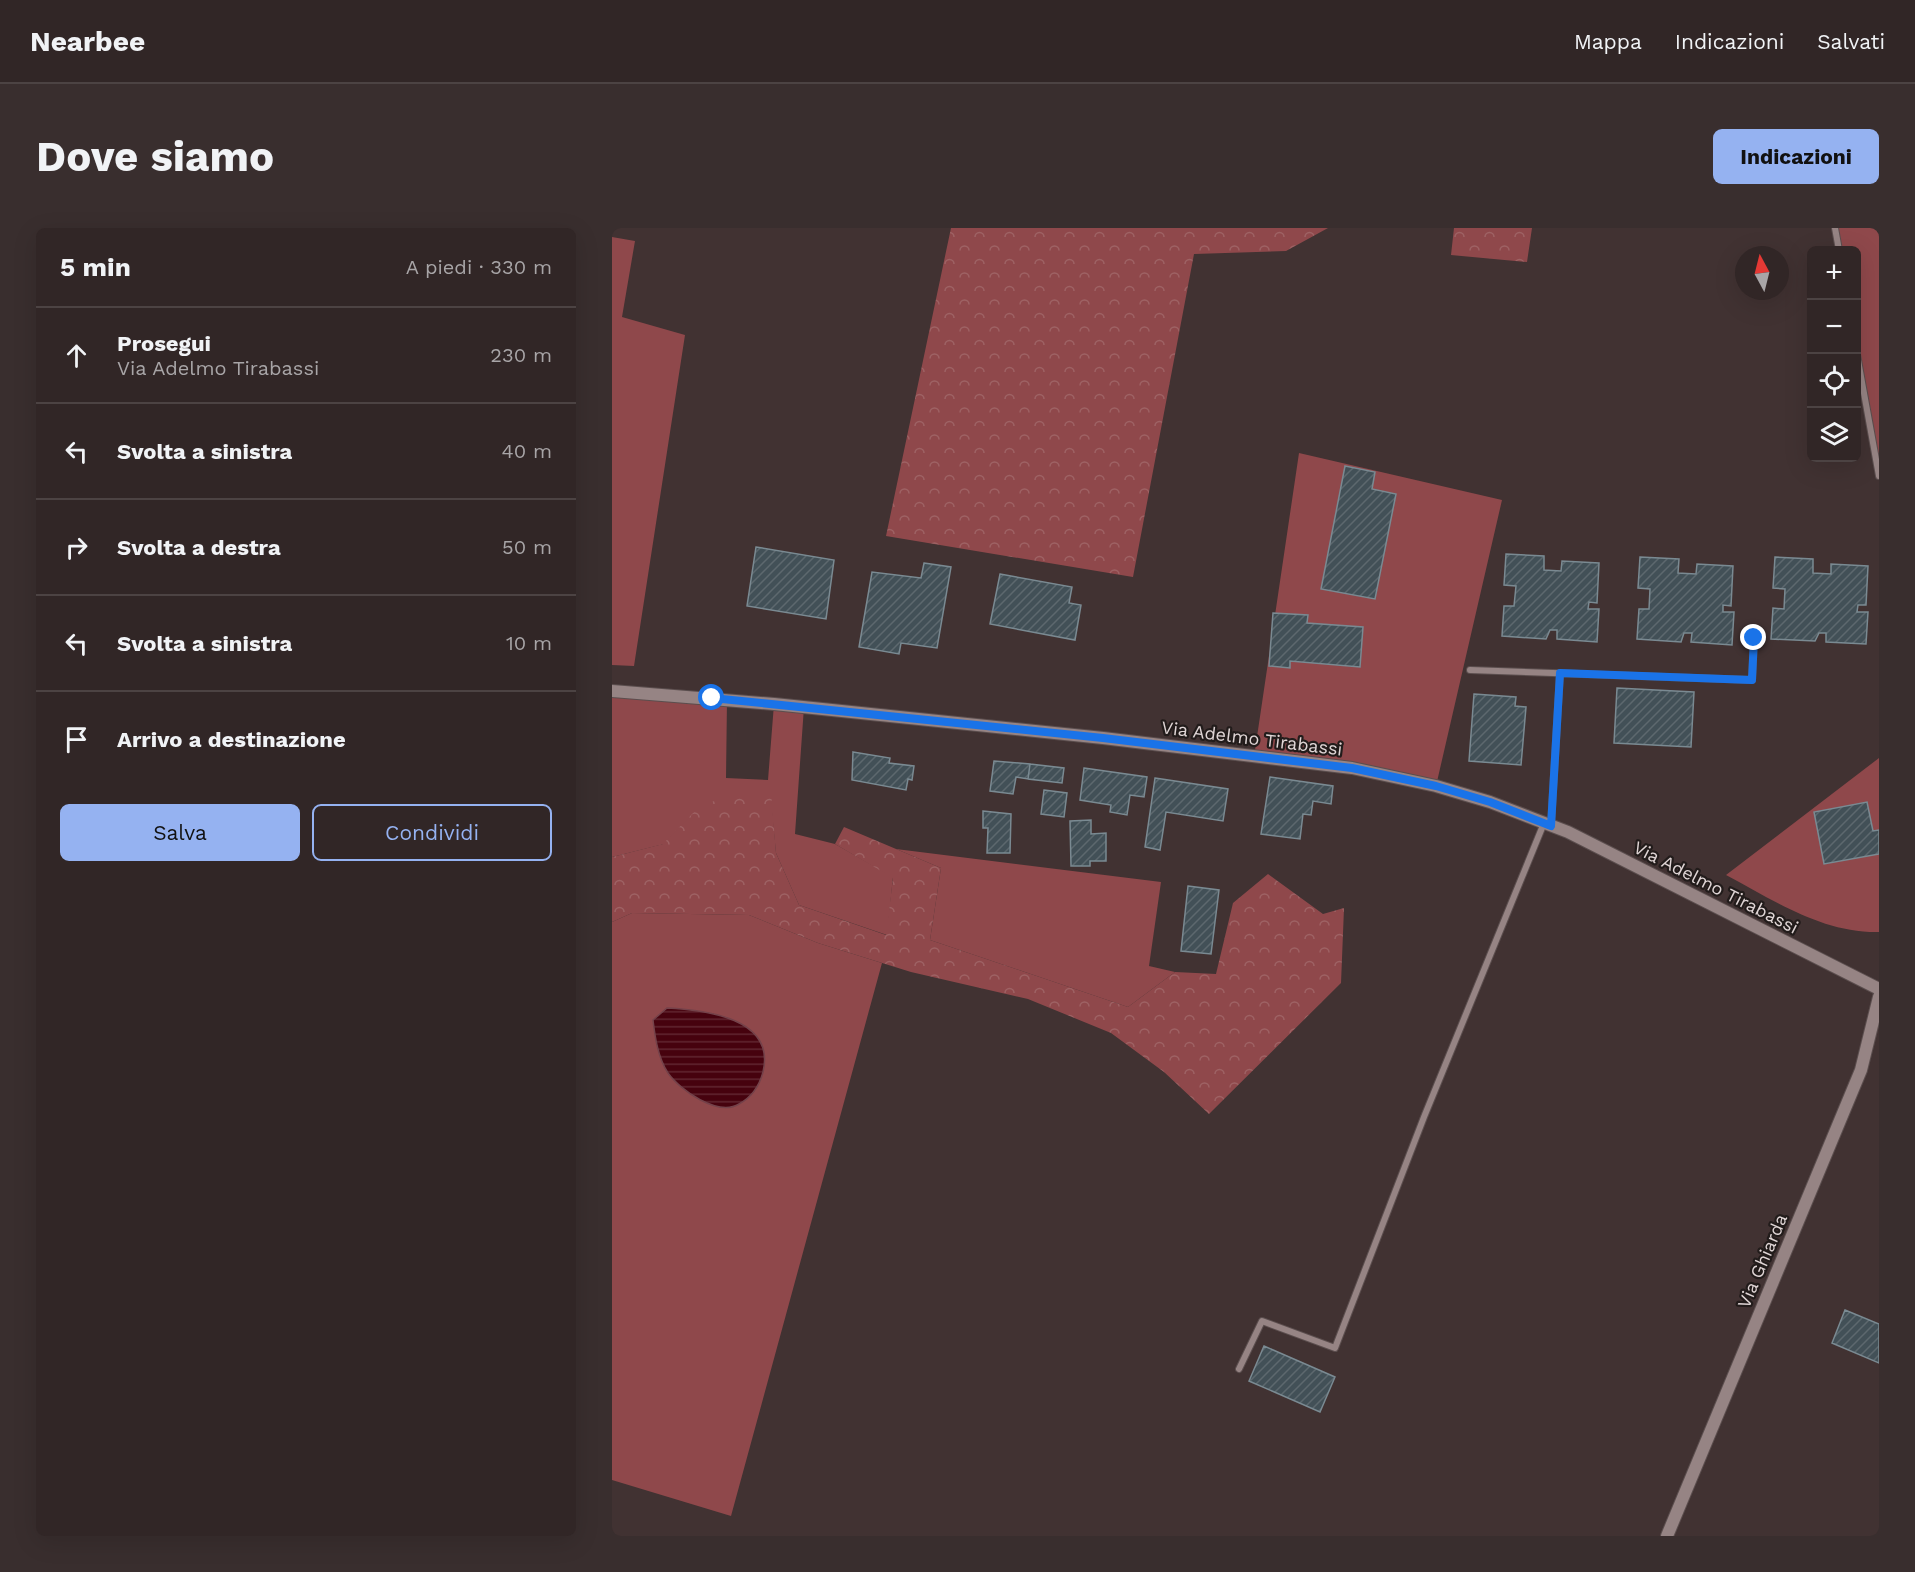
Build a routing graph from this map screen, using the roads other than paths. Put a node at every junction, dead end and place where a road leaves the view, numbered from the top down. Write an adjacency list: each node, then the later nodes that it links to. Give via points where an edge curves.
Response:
1 (1835, 228): 2 (street)
2 (1838, 246)
3 (1858, 354): 4 (street)
4 (1879, 476)
5 (1754, 638): 7 (street, via 1752,680)
6 (1470, 670): 7 (street)
7 (1560, 673): 9 (street)
8 (612, 691): 9 (street, Via Adelmo Tirabassi, via 840,710 1352,768 1436,786)
9 (1547, 825): 10 (street, Via Adelmo Tirabassi); 12 (street, via 1424,1117 1335,1348 1262,1321)
10 (1879, 989)
11 (1879, 997): 13 (street, Via Ghiarda, via 1861,1070)
12 (1239, 1369)
13 (1667, 1536)

